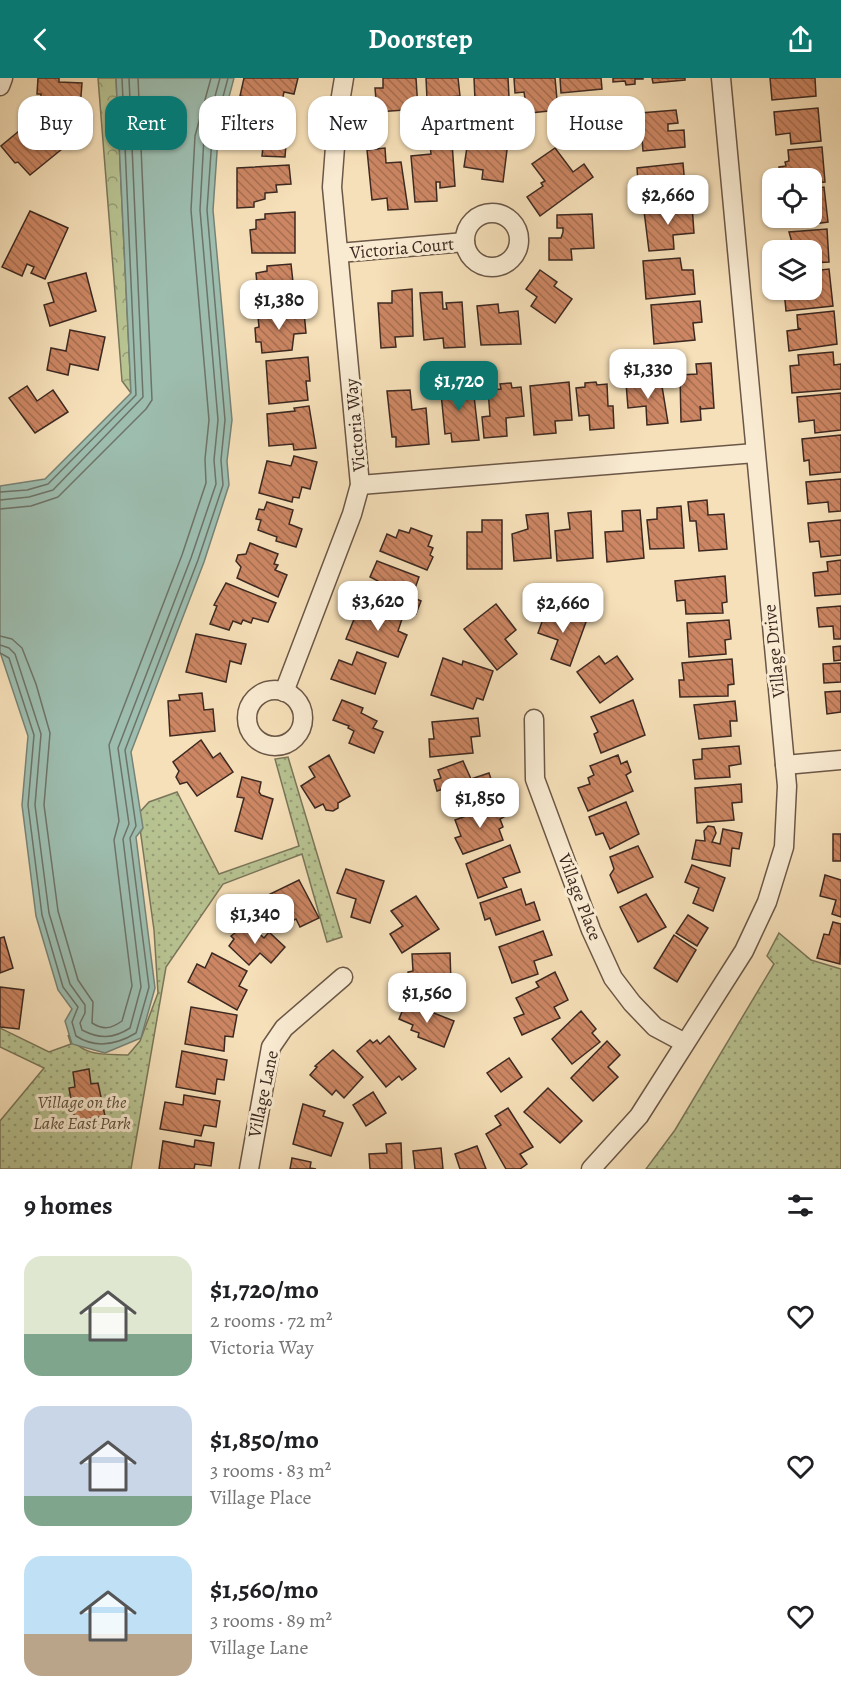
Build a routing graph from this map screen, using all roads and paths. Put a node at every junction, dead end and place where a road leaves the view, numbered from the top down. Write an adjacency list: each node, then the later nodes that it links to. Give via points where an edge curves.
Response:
1 (3, 78): 4 (street)
2 (345, 78): 6 (street, Victoria Way, via 332,187)
3 (721, 78): 7 (street, Village Drive)
4 (0, 86)
5 (465, 242): 6 (street, Victoria Court)
6 (339, 253): 8 (street, Victoria Way)
7 (755, 453): 8 (street, Victoria Way); 12 (street, Village Drive)
8 (360, 485): 9 (street)
9 (285, 692)
10 (534, 719): 14 (street, Village Place, via 535,780 613,978 655,1027)
11 (841, 760): 12 (street)
12 (785, 765): 14 (street, Village Drive, via 786,832 768,902 729,977)
13 (343, 977): 15 (street, Village Lane, via 284,1028 271,1047)
14 (685, 1044): 16 (street, Village Drive, via 639,1116)
15 (249, 1169)
16 (591, 1169)

